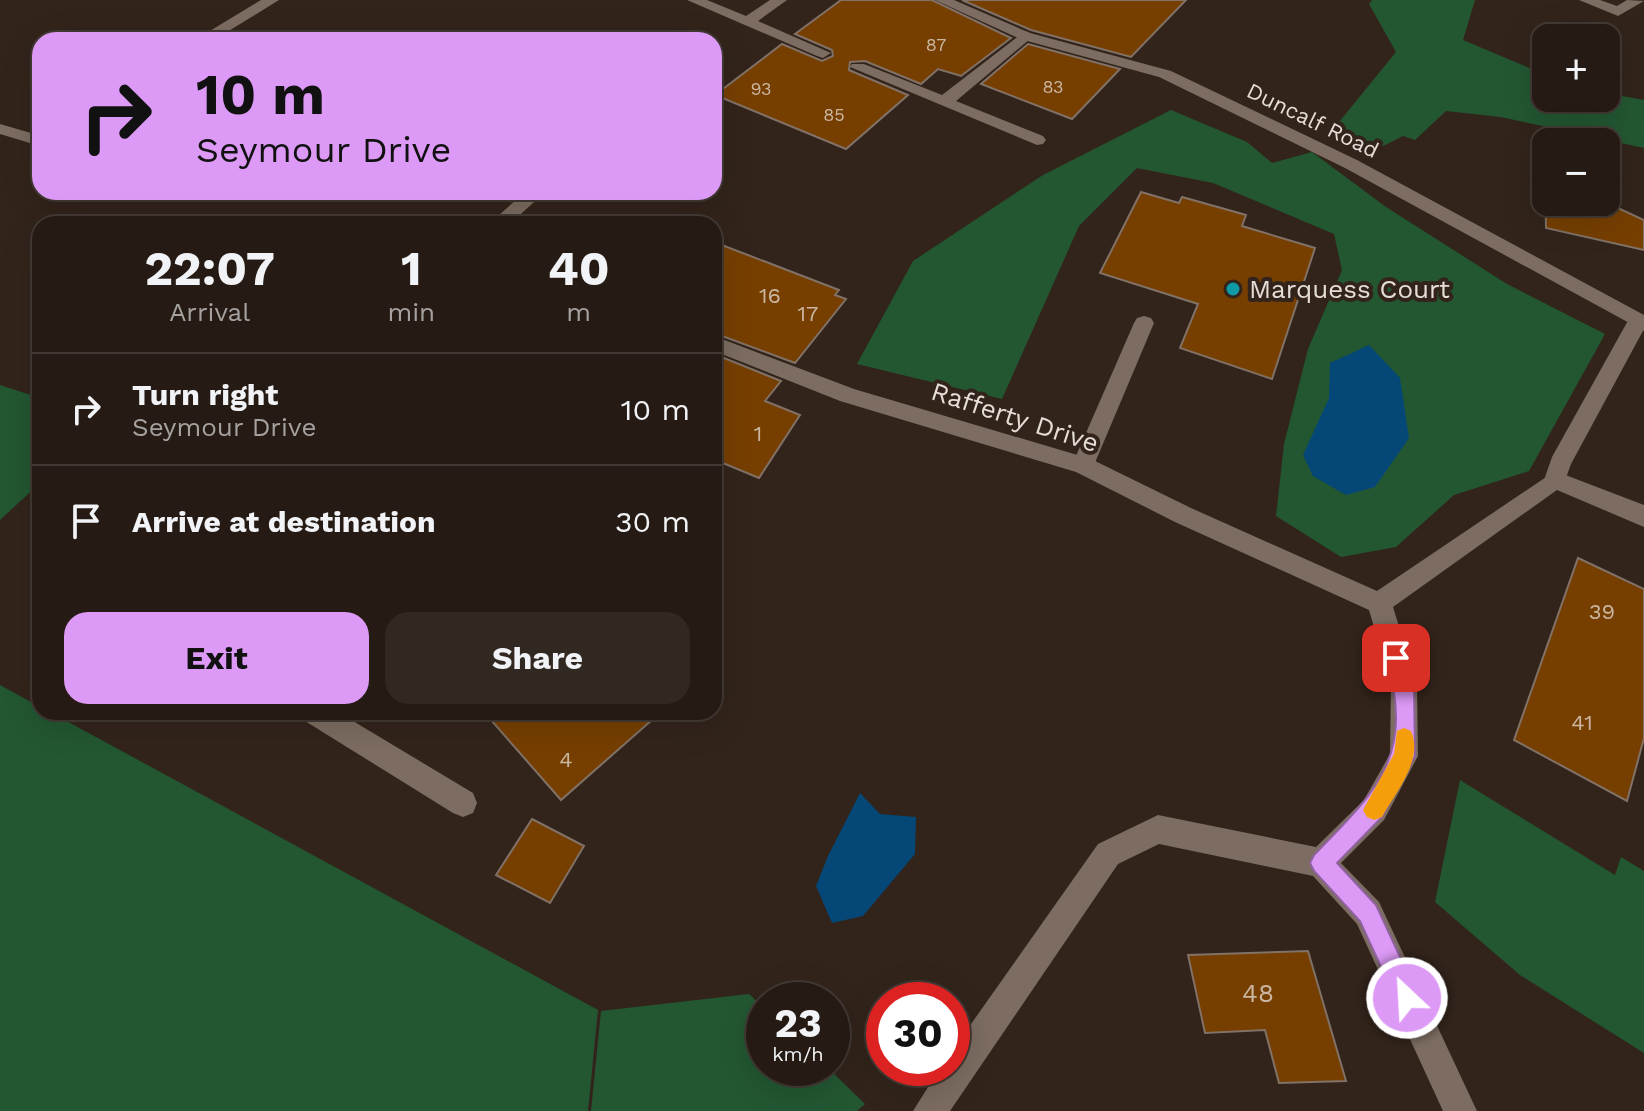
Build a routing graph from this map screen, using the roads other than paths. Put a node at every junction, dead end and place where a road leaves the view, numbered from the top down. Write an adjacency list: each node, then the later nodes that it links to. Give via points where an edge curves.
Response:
1 (272, 0): 10 (street)
2 (694, 0): 9 (street)
3 (780, 0): 9 (street)
4 (942, 0): 11 (street, Duncalf Road)
5 (1586, 0): 7 (street)
6 (1637, 0): 7 (street)
7 (1618, 12): 8 (street)
8 (1644, 19)
9 (747, 22): 12 (street)
10 (217, 32)
11 (1025, 36): 14 (street); 21 (street, Duncalf Road, via 1165,74 1351,164)
12 (823, 53)
13 (858, 67): 14 (street)
14 (944, 102): 17 (street)
15 (0, 129): 16 (street)
16 (32, 135)
17 (1037, 140)
18 (526, 200): 19 (street)
19 (508, 216)
20 (1144, 323): 23 (street)
21 (1640, 323): 24 (street)
22 (722, 346): 23 (street, Rafferty Drive, via 848,395)
23 (1083, 465): 26 (street, Rafferty Drive)
24 (1555, 480): 25 (street); 26 (street)
25 (1644, 517)
26 (1379, 603): 29 (street, via 1404,685 1404,756 1374,810)
27 (327, 720): 28 (street)
28 (463, 803)
29 (1321, 863): 30 (street, via 1158,829 1108,854); 31 (street, via 1368,913)
30 (930, 1111)
31 (1460, 1111)

